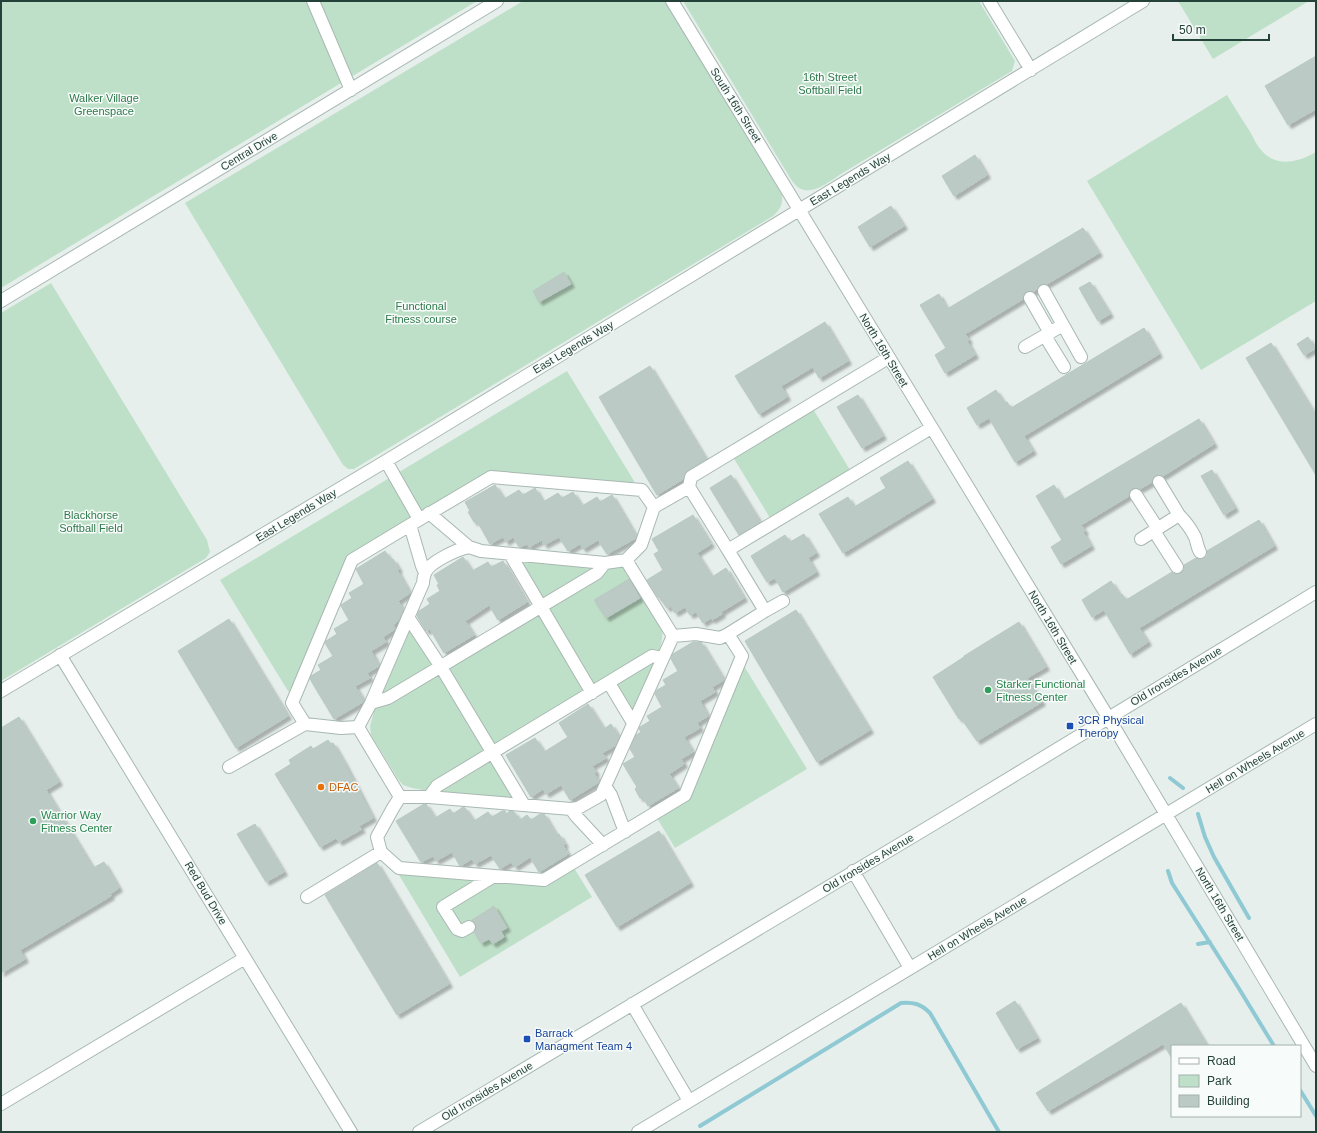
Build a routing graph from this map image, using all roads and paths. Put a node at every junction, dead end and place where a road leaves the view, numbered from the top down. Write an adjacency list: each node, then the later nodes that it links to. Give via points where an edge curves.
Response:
1 (313, 1): 7 (street)
2 (497, 1): 7 (street, Central Drive)
3 (672, 1): 8 (street, South 16th Street)
4 (989, 1): 6 (street)
5 (1144, 1): 6 (street, East Legends Way)
6 (1031, 70): 8 (street, East Legends Way)
7 (351, 90): 11 (street, Central Drive)
8 (800, 209): 16 (street, North 16th Street); 19 (street, East Legends Way)
9 (1044, 291): 12 (street)
10 (1030, 298): 13 (street)
11 (1, 301)
12 (1063, 325): 13 (street); 15 (street)
13 (1048, 334): 14 (street); 17 (street)
14 (1025, 347)
15 (1081, 357)
16 (888, 358): 18 (street, North 16th Street); 21 (street, via 727,453 691,477)
17 (1064, 368)
18 (931, 428): 29 (street); 50 (street, North 16th Street)
19 (386, 461): 25 (street); 43 (street, East Legends Way)
20 (1159, 482): 24 (street)
21 (689, 487): 23 (street); 29 (street)
22 (1136, 495): 26 (street)
23 (654, 507): 25 (street, via 642,490 491,477); 32 (street, via 641,545)
24 (1179, 515): 26 (street); 30 (street, via 1195,538)
25 (419, 519): 28 (street); 35 (street, via 422,566); 52 (street, via 352,560 292,704)
26 (1156, 530): 27 (street); 34 (street)
27 (1141, 539)
28 (469, 547): 31 (street); 35 (street, via 459,549 431,566)
29 (728, 550): 39 (street)
30 (1200, 552)
31 (510, 554): 33 (street); 38 (street)
32 (626, 560): 33 (street); 42 (street)
33 (605, 563): 38 (street, via 597,573)
34 (1177, 567)
35 (425, 573): 40 (street)
36 (1316, 592): 50 (street, Old Ironsides Avenue)
37 (783, 601): 39 (street)
38 (541, 606): 45 (street); 48 (street)
39 (765, 611): 41 (street)
40 (408, 617): 45 (street); 49 (street)
41 (728, 634): 42 (street, via 720,638 696,634); 63 (street, via 742,656 685,796)
42 (673, 636): 44 (street)
43 (60, 655): 47 (street, East Legends Way); 70 (street, Red Bud Drive)
44 (662, 658): 46 (street, via 652,656); 51 (street)
45 (441, 667): 49 (street, via 388,698); 55 (street)
46 (609, 683): 48 (street); 51 (street)
47 (1, 691)
48 (592, 693): 55 (street)
49 (371, 703): 54 (street)
50 (1108, 717): 62 (street, North 16th Street); 66 (street, Old Ironsides Avenue)
51 (633, 723): 57 (street)
52 (306, 724): 54 (street); 56 (street)
53 (1316, 724): 62 (street, Hell on Wheels Avenue)
54 (358, 727): 58 (street)
55 (493, 753): 59 (street, via 436,786); 60 (street)
56 (229, 767)
57 (605, 786): 61 (street, via 601,794 578,808); 63 (street)
58 (400, 797): 59 (street); 65 (street, via 377,837)
59 (429, 797): 60 (street)
60 (524, 804): 61 (street)
61 (571, 809): 64 (street)
62 (1166, 815): 71 (street, Hell on Wheels Avenue); 73 (street, North 16th Street)
63 (625, 832): 64 (street)
64 (603, 845): 67 (street, via 544,880)
65 (381, 852): 67 (street, via 399,868); 68 (street)
66 (853, 871): 71 (street); 72 (street, Old Ironsides Avenue)
67 (494, 876): 69 (street, via 442,907 457,929 462,931)
68 (307, 897)
69 (469, 927)
70 (245, 958): 75 (street); 76 (street, Red Bud Drive)
71 (910, 968): 74 (street, Hell on Wheels Avenue)
72 (632, 1004): 74 (street); 77 (street, Old Ironsides Avenue)
73 (1316, 1066)
74 (689, 1101): 78 (street, Hell on Wheels Avenue)
75 (1, 1104)
76 (351, 1132)
77 (419, 1132)
78 (638, 1132)

